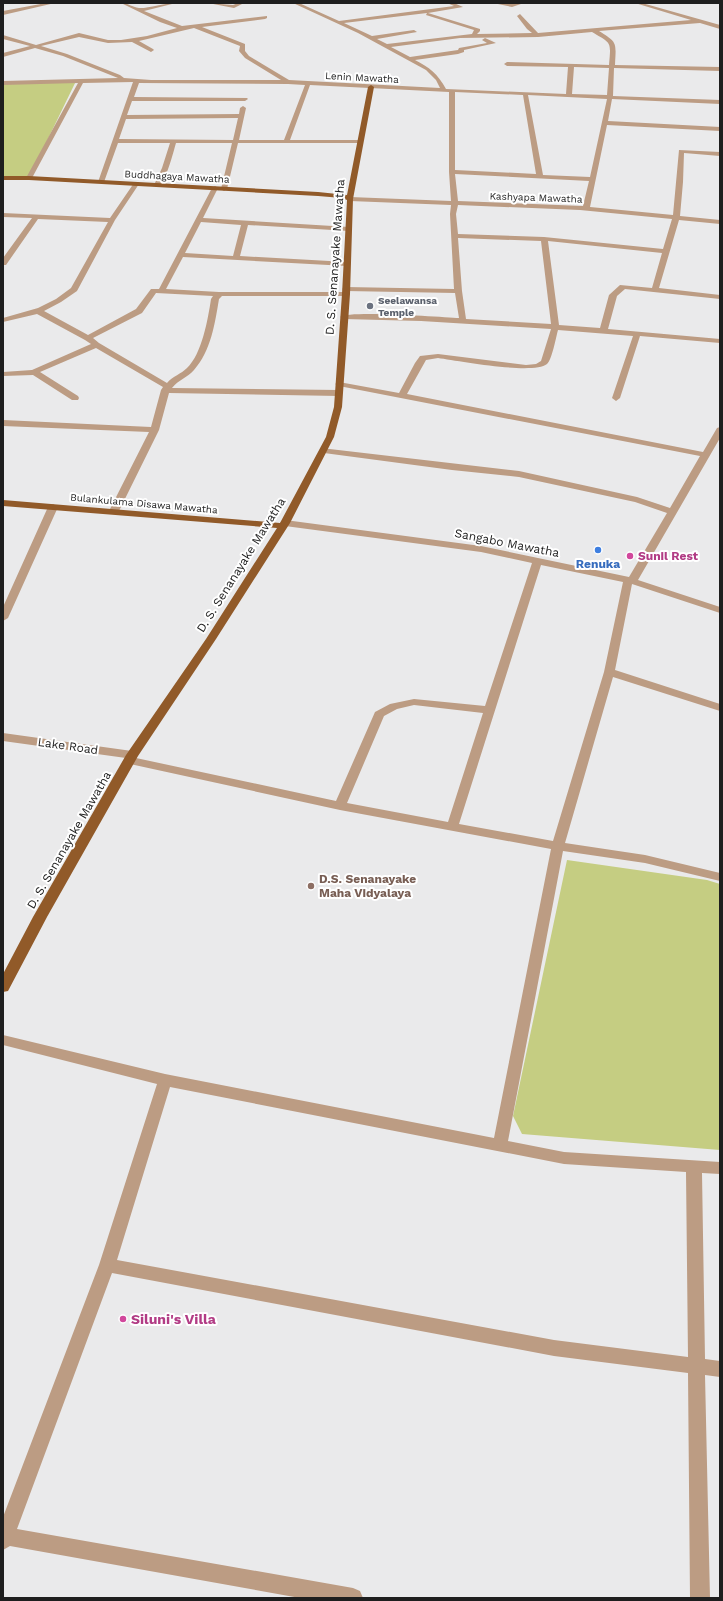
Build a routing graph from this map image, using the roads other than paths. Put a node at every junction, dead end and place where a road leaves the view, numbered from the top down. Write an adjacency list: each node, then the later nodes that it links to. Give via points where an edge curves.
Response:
1 (53, 3): 12 (street)
2 (123, 3): 11 (street)
3 (174, 3): 11 (street)
4 (210, 3): 5 (street, via 234,7)
5 (242, 3)
6 (295, 3): 17 (street)
7 (450, 3): 13 (street, via 461,7)
8 (495, 3): 9 (street, via 512,6)
9 (522, 3)
10 (637, 3): 16 (street)
11 (139, 10): 20 (street)
12 (3, 13)
13 (423, 13): 17 (street); 23 (street, via 478,30)
14 (520, 16): 24 (street)
15 (265, 17): 18 (street)
16 (702, 21): 19 (street); 21 (street)
17 (339, 22): 26 (street)
18 (194, 26): 20 (street); 41 (street, via 243,45 242,52 247,57)
19 (720, 27)
20 (182, 28): 27 (street)
21 (593, 30): 24 (street); 35 (street, via 613,45)
22 (414, 32): 26 (street)
23 (470, 35): 24 (street); 28 (street); 32 (street, via 493,43)
24 (538, 35)
25 (3, 36): 29 (street)
26 (372, 38): 28 (street)
27 (131, 40): 29 (street, via 107,41 79,35); 30 (street)
28 (386, 46): 32 (street)
29 (37, 47): 31 (street); 37 (street, via 65,55)
30 (150, 50)
31 (3, 55)
32 (409, 60): 45 (street, via 428,69)
33 (507, 64): 34 (street)
34 (571, 66): 35 (street); 48 (street)
35 (611, 67): 36 (street); 49 (street)
36 (720, 69)
37 (123, 80): 39 (street, Lenin Mawatha); 40 (street, Lenin Mawatha)
38 (3, 82): 39 (street, Lenin Mawatha)
39 (81, 82): 66 (street)
40 (136, 82): 43 (street, Lenin Mawatha); 51 (street)
41 (288, 82): 42 (street, Lenin Mawatha); 43 (street, Lenin Mawatha)
42 (308, 84): 44 (street, Lenin Mawatha); 59 (street)
43 (248, 87): 50 (street)
44 (371, 87): 45 (street, Lenin Mawatha); 61 (main road, D. S. Senanayake Mawatha)
45 (444, 90): 46 (street, Lenin Mawatha)
46 (452, 90): 47 (street, Lenin Mawatha); 63 (street)
47 (525, 93): 48 (street, Lenin Mawatha); 64 (street)
48 (569, 95): 49 (street, Lenin Mawatha)
49 (610, 97): 52 (street, Lenin Mawatha); 55 (street)
50 (245, 99): 51 (street); 53 (street)
51 (130, 100): 54 (street)
52 (720, 102)
53 (241, 116): 54 (street); 58 (street)
54 (124, 117): 57 (street)
55 (604, 123): 56 (street); 67 (street)
56 (720, 129)
57 (115, 141): 60 (street); 68 (street)
58 (235, 141): 59 (street); 60 (street); 72 (street)
59 (287, 141): 61 (street)
60 (174, 142): 70 (street)
61 (360, 142): 73 (main road, D. S. Senanayake Mawatha)
62 (720, 154): 78 (street, via 681,151)
63 (452, 172): 64 (street); 74 (street)
64 (540, 176): 67 (street)
65 (3, 178): 66 (main road, Buddhagaya Mawatha)
66 (29, 178): 68 (main road, Buddhagaya Mawatha)
67 (591, 179): 75 (street)
68 (101, 182): 69 (main road, Buddhagaya Mawatha)
69 (136, 184): 70 (main road, Buddhagaya Mawatha); 79 (street)
70 (157, 185): 71 (main road, Buddhagaya Mawatha)
71 (215, 188): 72 (main road, Buddhagaya Mawatha); 80 (street)
72 (224, 189): 73 (main road, Buddhagaya Mawatha, via 335,195)
73 (350, 199): 74 (street, Kashyapa Mawatha); 83 (main road, D. S. Senanayake Mawatha)
74 (455, 204): 75 (street, Kashyapa Mawatha); 84 (street)
75 (586, 209): 78 (street, Kashyapa Mawatha)
76 (3, 215): 77 (street)
77 (36, 217): 79 (street, via 64,216); 89 (street)
78 (676, 218): 81 (street, Kashyapa Mawatha); 86 (street)
79 (112, 220): 97 (street, via 74,289 64,298)
80 (198, 220): 82 (street); 87 (street)
81 (720, 222)
82 (245, 223): 83 (street); 88 (street)
83 (349, 229): 90 (main road, D. S. Senanayake Mawatha)
84 (455, 236): 85 (street); 94 (street)
85 (544, 239): 86 (street); 101 (street)
86 (666, 251): 91 (street)
87 (179, 255): 88 (street); 93 (street)
88 (236, 258): 90 (street)
89 (3, 263)
90 (347, 264): 92 (main road, D. S. Senanayake Mawatha)
91 (655, 290): 96 (street); 102 (street, via 623,287 613,295)
92 (346, 291): 94 (street); 95 (street); 98 (main road, D. S. Senanayake Mawatha)
93 (161, 292): 95 (street); 104 (street, via 154,291 139,311)
94 (458, 292): 100 (street)
95 (219, 294): 109 (street, via 215,299 210,330 198,361)
96 (720, 297)
97 (38, 311): 99 (street); 104 (street)
98 (344, 317): 100 (street); 110 (main road, D. S. Senanayake Mawatha)
99 (3, 320)
100 (463, 321): 101 (street)
101 (555, 327): 102 (street); 111 (street, via 545,362 538,366 526,367 431,356 419,362)
102 (603, 331): 103 (street)
103 (638, 334): 105 (street); 113 (street)
104 (88, 338): 106 (street)
105 (720, 341)
106 (96, 345): 107 (street); 109 (street)
107 (34, 372): 108 (street); 112 (street)
108 (3, 374)
109 (166, 388): 110 (street); 115 (street)
110 (339, 389): 111 (street); 117 (main road, D. S. Senanayake Mawatha, via 338,407)
111 (402, 396): 118 (street)
112 (75, 398)
113 (616, 398)
114 (3, 423): 115 (street)
115 (155, 430): 121 (street)
116 (720, 430): 118 (street)
117 (324, 450): 122 (street, via 520,474 637,500); 123 (main road, D. S. Senanayake Mawatha)
118 (706, 455): 122 (street)
119 (3, 502): 120 (main road, Bulankulama Disawa Mawatha)
120 (53, 506): 121 (main road, Bulankulama Disawa Mawatha); 127 (street)
121 (114, 511): 123 (main road, Bulankulama Disawa Mawatha)
122 (673, 512): 125 (street)
123 (284, 525): 124 (street, Sangabo Mawatha, via 481,549); 132 (main road, D. S. Senanayake Mawatha)
124 (537, 561): 125 (street, Sangabo Mawatha); 130 (street)
125 (630, 581): 126 (street, Sangabo Mawatha); 128 (street)
126 (720, 610)
127 (3, 618)
128 (609, 672): 129 (street); 135 (street)
129 (720, 708)
130 (489, 710): 133 (street, via 414,702 394,706 379,714); 134 (street)
131 (3, 737): 132 (street, Lake Road)
132 (131, 758): 133 (street, Lake Road); 137 (main road, D. S. Senanayake Mawatha)
133 (340, 806): 134 (street, Lake Road)
134 (452, 826): 135 (street, Lake Road)
135 (558, 846): 136 (street, Lake Road, via 646,859); 140 (street)
136 (720, 877)
137 (3, 987)
138 (3, 1040): 139 (street)
139 (165, 1080): 140 (street); 143 (street)
140 (500, 1146): 141 (street, via 564,1158)
141 (694, 1166): 142 (street); 144 (street)
142 (720, 1168)
143 (107, 1265): 144 (street, via 554,1348); 146 (street)
144 (696, 1366): 145 (street); 148 (street)
145 (720, 1369)
146 (4, 1539): 147 (street)
147 (353, 1598)
148 (700, 1598)

